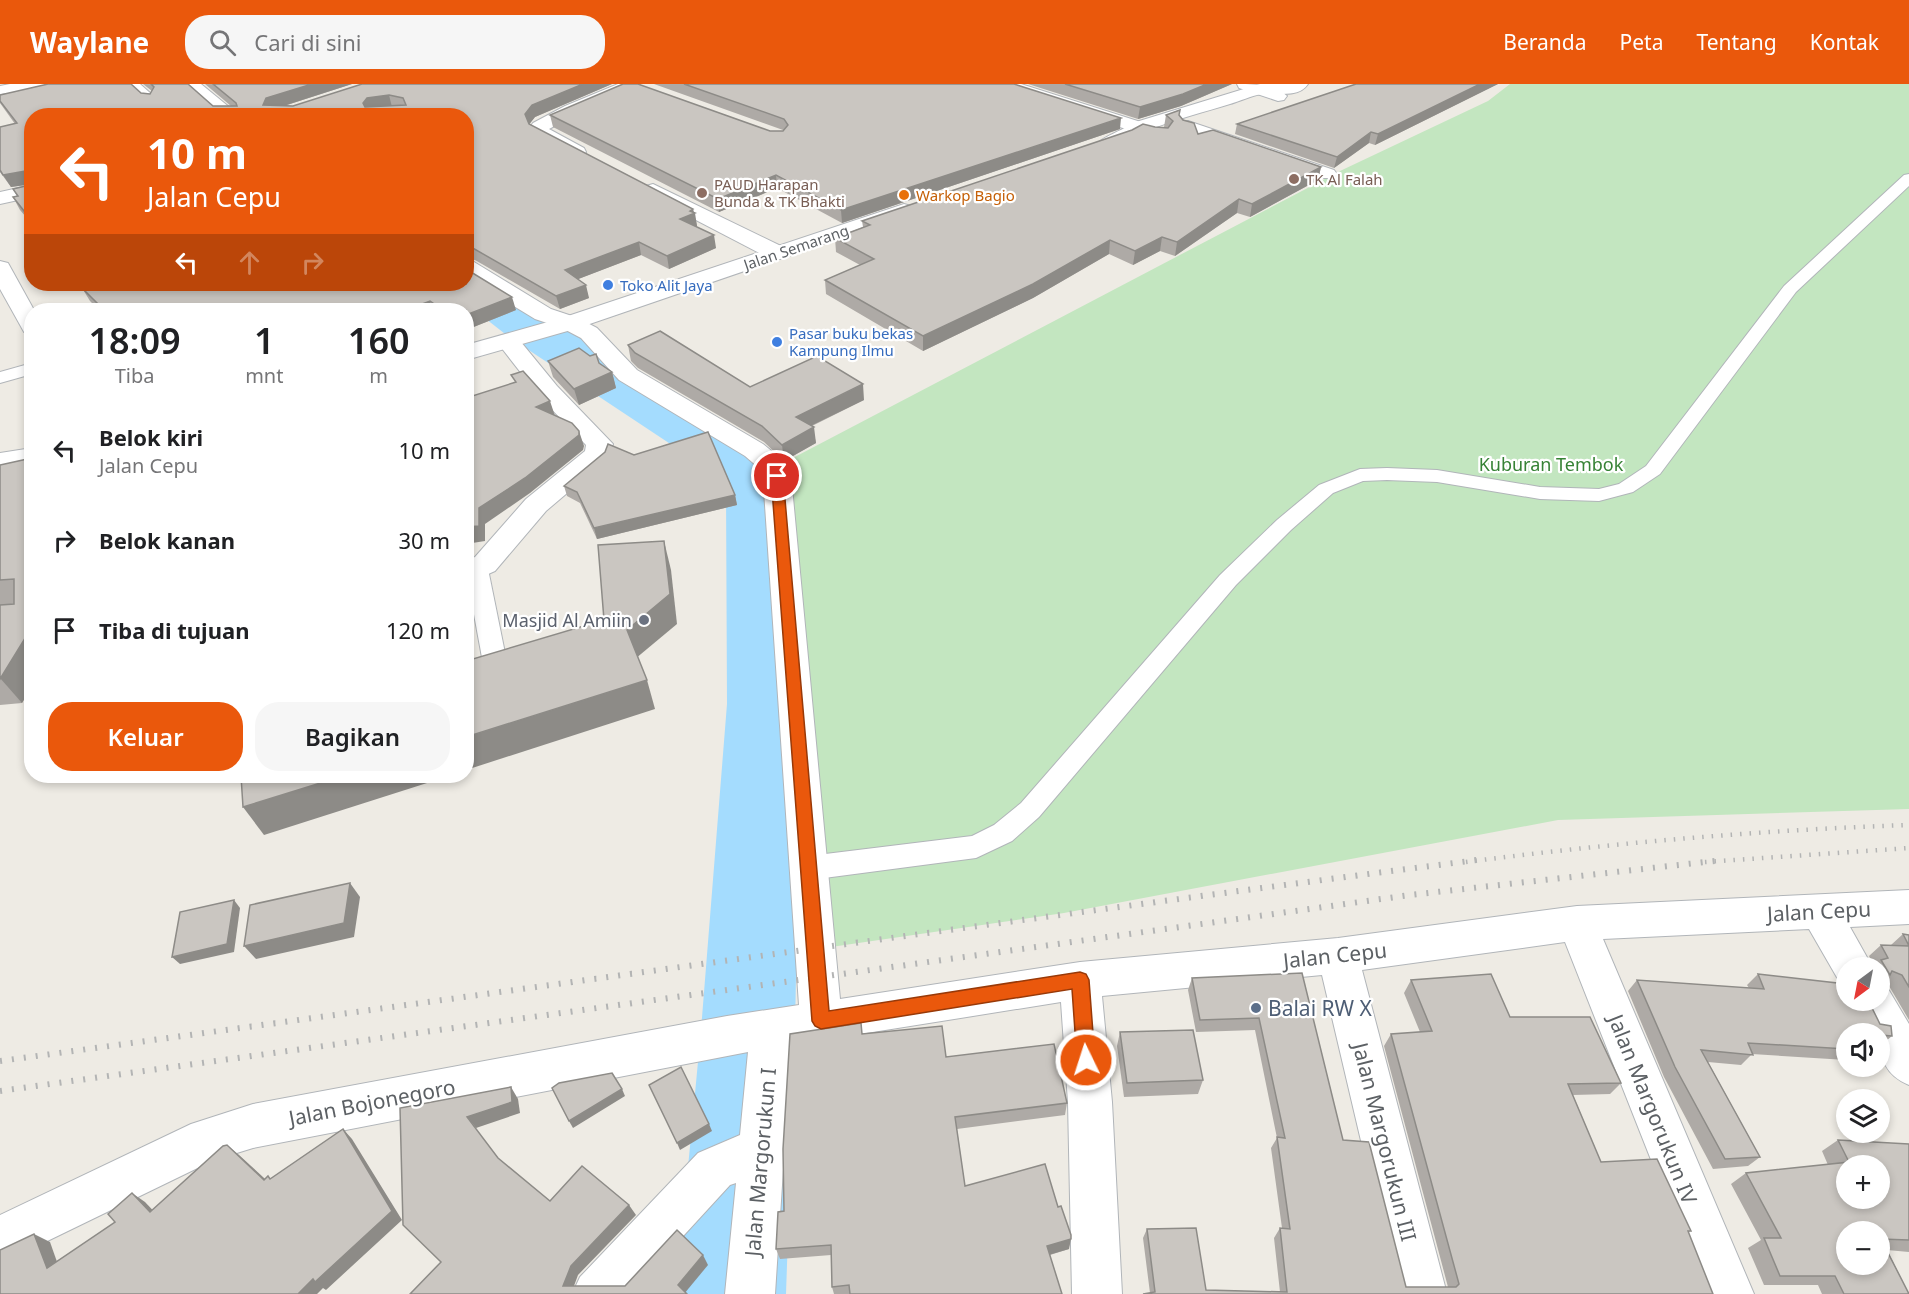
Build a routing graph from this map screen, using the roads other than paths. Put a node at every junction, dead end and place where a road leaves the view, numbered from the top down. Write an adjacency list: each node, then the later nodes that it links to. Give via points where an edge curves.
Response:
1 (41, 84): 7 (street)
2 (133, 84): 9 (lane)
3 (190, 84): 10 (street)
4 (1004, 84): 11 (street)
5 (636, 86): 16 (street, via 539,127 542,133)
6 (1253, 87): 8 (street); 11 (street)
7 (3, 89)
8 (1289, 90): 12 (street)
9 (152, 100)
10 (222, 108)
11 (1142, 126): 13 (street); 14 (street)
12 (1188, 126): 13 (street); 17 (street)
13 (1160, 134): 14 (street)
14 (1124, 137): 15 (street)
15 (1090, 148)
16 (591, 159)
17 (1327, 174)
18 (1909, 178): 37 (lane, via 1790,289 1653,470 1626,488 1599,495 1540,493 1437,476 1387,474 1360,475 1326,489 1228,580 1030,810 1003,833 976,847)
19 (632, 180): 23 (street)
20 (24, 192): 21 (street)
21 (0, 198)
22 (921, 204): 23 (street, Jalan Semarang)
23 (777, 253): 27 (street, Jalan Semarang)
24 (0, 268): 26 (street)
25 (474, 272): 27 (street)
26 (24, 312)
27 (564, 324): 28 (street, Jalan Semarang); 37 (street, via 589,333 628,375 754,450 777,476)
28 (514, 339): 29 (street, Jalan Semarang); 34 (street, via 548,391 600,448 536,505 485,564)
29 (474, 351)
30 (24, 370): 31 (lane)
31 (0, 378)
32 (24, 457): 33 (street)
33 (0, 461)
34 (474, 571)
35 (474, 580): 36 (lane)
36 (495, 663)
37 (809, 868): 45 (street)
38 (1909, 907): 39 (street, Jalan Cepu)
39 (1819, 910): 40 (street, Jalan Cepu); 42 (street)
40 (1577, 923): 41 (street, Jalan Cepu); 54 (street, Jalan Margorukun IV)
41 (1338, 956): 43 (street, Jalan Cepu); 53 (street, Jalan Margorukun III)
42 (1846, 957)
43 (1080, 980): 45 (street, Jalan Cepu); 52 (street, via 1090,1102)
44 (1878, 1011): 47 (street)
45 (821, 1021): 46 (street, Jalan Cepu)
46 (754, 1032): 48 (street, Jalan Margorukun I); 49 (street, Jalan Bojonegoro, via 253,1126 207,1140)
47 (1909, 1064)
48 (746, 1154): 50 (street, via 714,1169); 51 (street, Jalan Margorukun I)
49 (0, 1240)
50 (597, 1294)
51 (750, 1294)
52 (1097, 1294)
53 (1422, 1294)
54 (1729, 1294)

